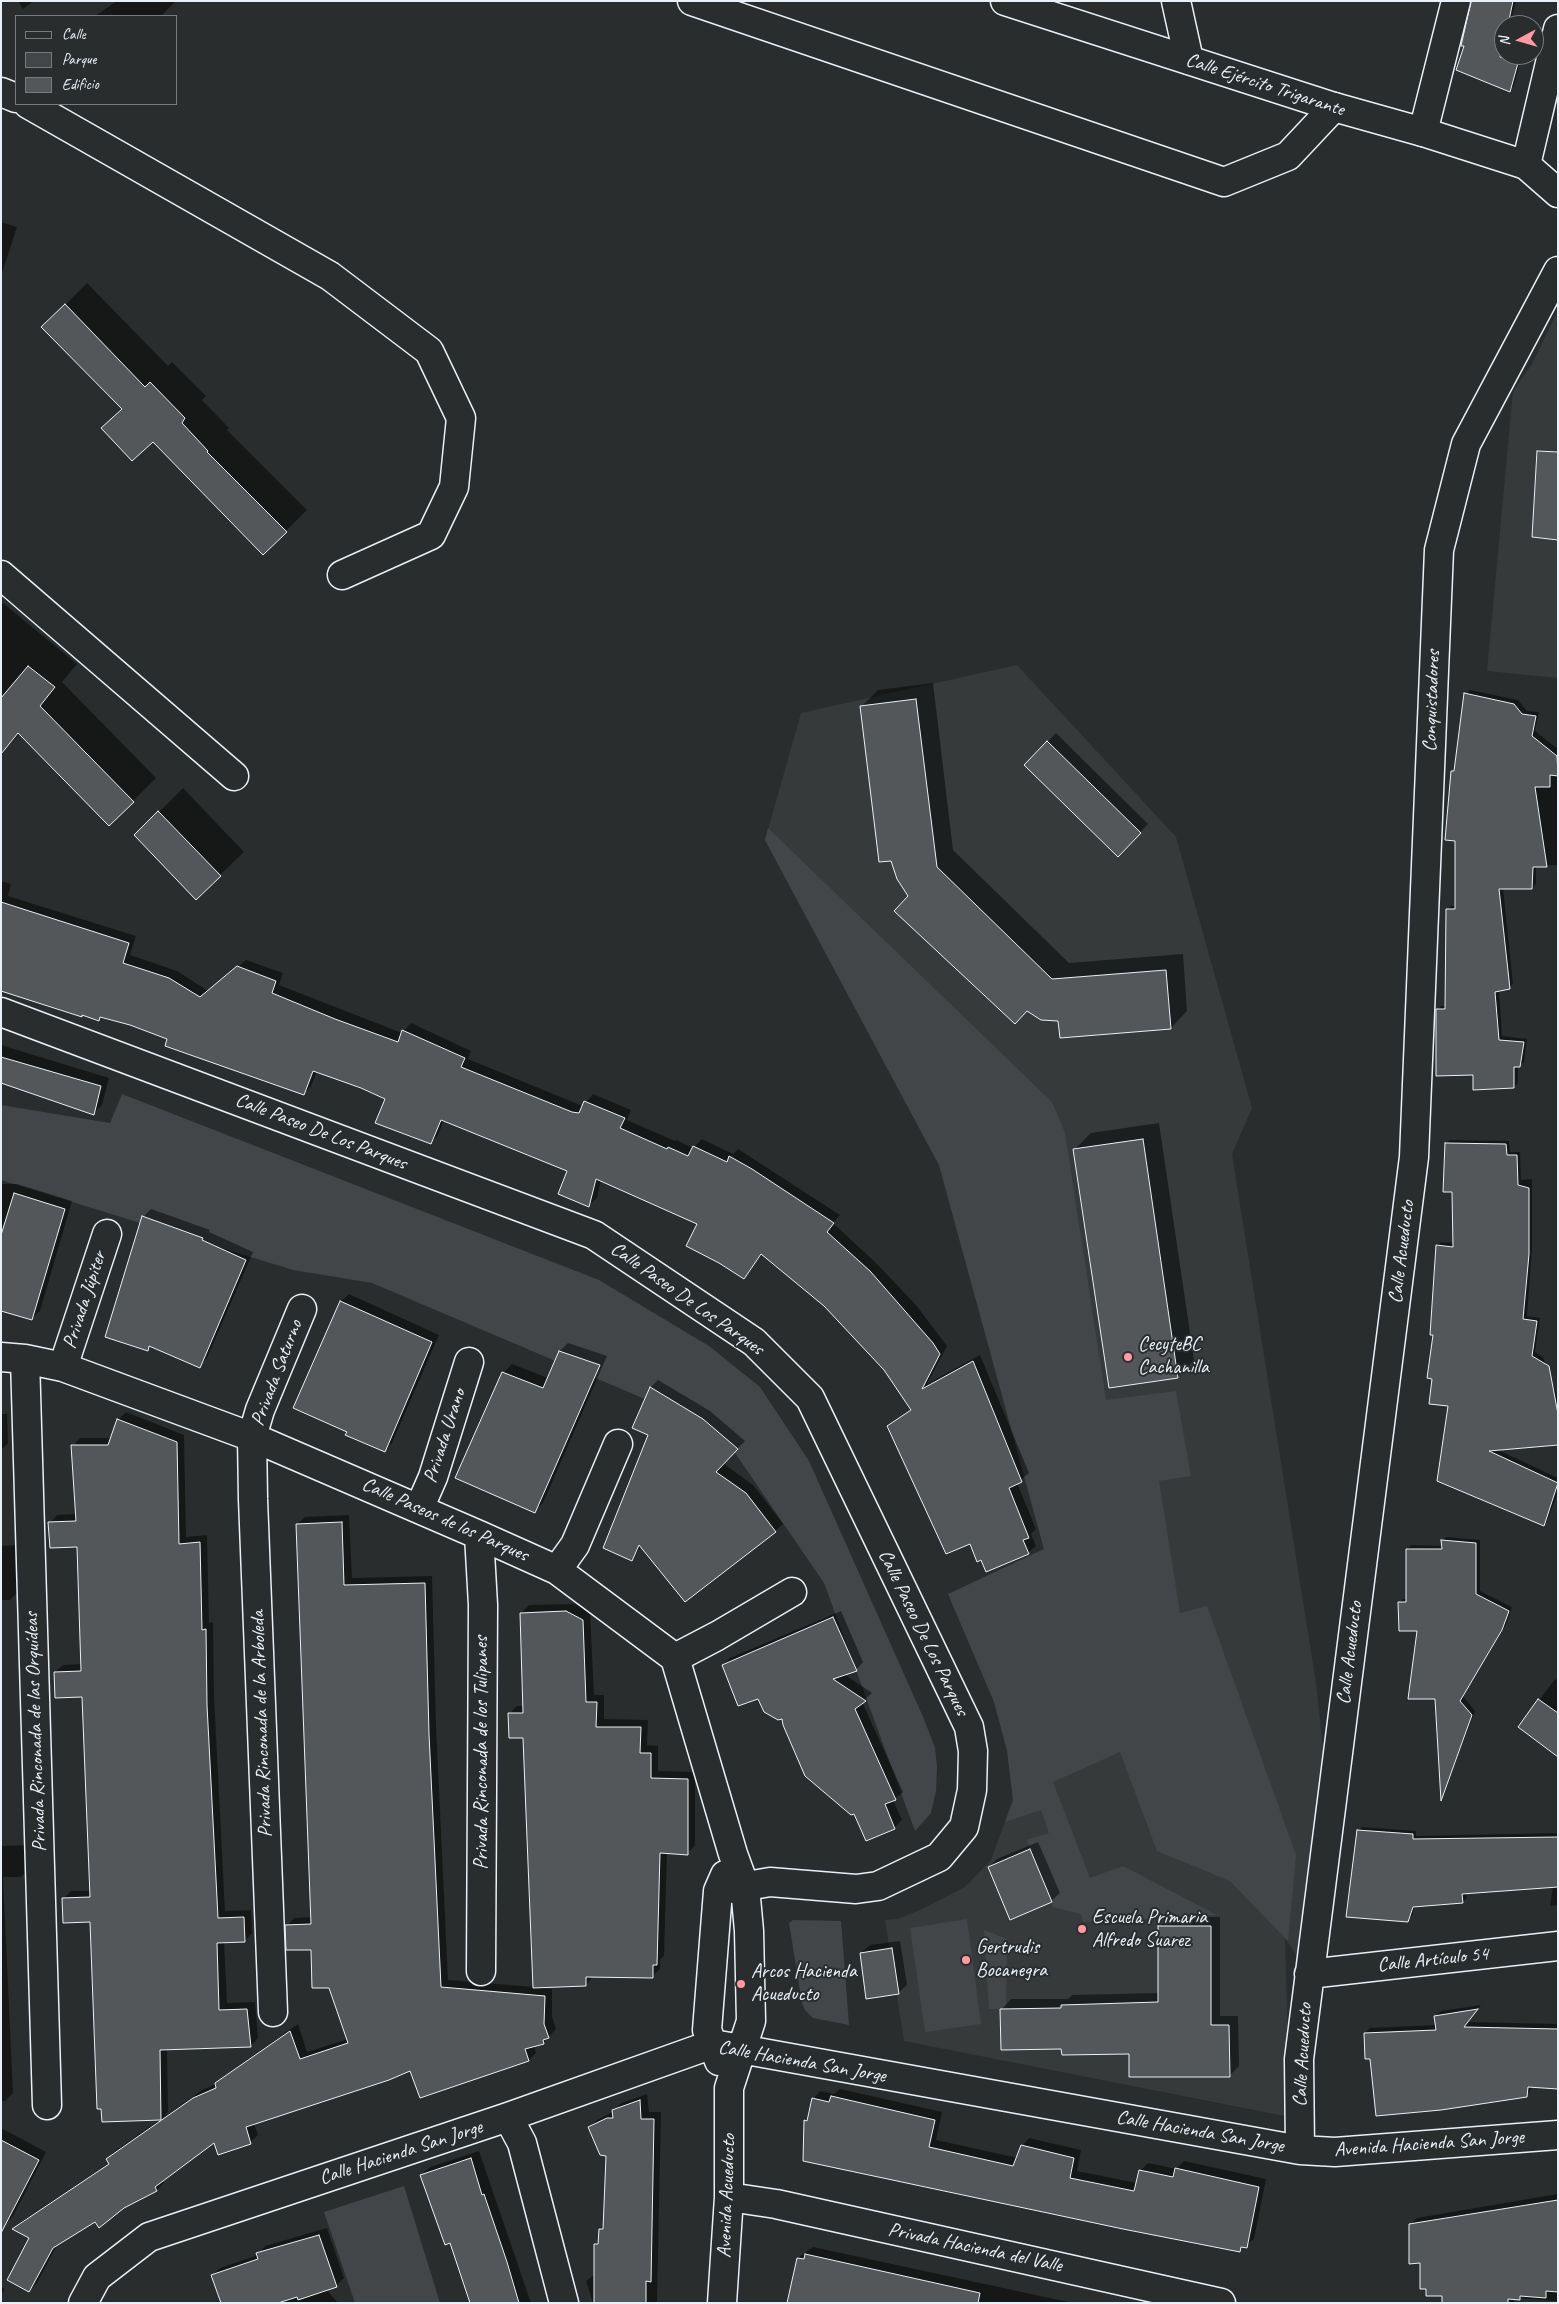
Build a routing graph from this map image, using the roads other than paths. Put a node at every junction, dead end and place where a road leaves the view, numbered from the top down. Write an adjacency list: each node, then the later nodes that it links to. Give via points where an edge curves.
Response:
1 (692, 1): 10 (street, via 1224,182 1288,156)
2 (1005, 1): 6 (street, Calle Ejército Trigarante)
3 (1176, 1): 6 (street)
4 (1456, 1): 11 (street)
5 (1557, 37): 12 (street)
6 (1189, 60): 10 (street, Calle Ejército Trigarante)
7 (1, 92): 8 (street)
8 (15, 98)
9 (30, 105): 16 (street, via 330,276 429,351 461,418 454,487 431,535)
10 (1334, 107): 11 (street, Calle Ejército Trigarante)
11 (1423, 132): 12 (street, Calle Ejército Trigarante)
12 (1526, 165): 13 (street)
13 (1558, 193)
14 (1558, 271): 19 (street, Conquistadores, via 1466,444 1438,550)
15 (1, 575): 17 (street)
16 (342, 575)
17 (234, 776)
18 (1, 1012): 33 (street, Calle Paseo De Los Parques, via 594,1235 754,1342 810,1398 969,1727 973,1751 972,1790 964,1828 940,1857 878,1886 856,1889 770,1882)
19 (1414, 1157): 37 (street, Calle Acueducto)
20 (107, 1234): 24 (street, Privada Júpiter)
21 (302, 1309): 25 (street, Privada Saturno)
22 (13, 1358): 24 (street, Calle Paseos de los Parques); 42 (street, Privada Rinconada de las Orquídeas)
23 (469, 1362): 27 (street, Privada Urano, via 433,1477)
24 (63, 1367): 25 (street, Calle Paseos de los Parques)
25 (252, 1437): 27 (street, Calle Paseos de los Parques); 38 (street, Privada Rinconada de la Arboleda)
26 (618, 1444): 29 (street, via 575,1545)
27 (419, 1509): 28 (street, Calle Paseos de los Parques)
28 (479, 1535): 29 (street, Calle Paseos de los Parques); 36 (street, Privada Rinconada de los Tulipanes, via 484,1605)
29 (557, 1570): 31 (street, Calle Paseos de los Parques)
30 (792, 1592): 31 (street)
31 (675, 1658): 32 (street)
32 (733, 1854): 33 (street); 34 (street)
33 (745, 1887): 34 (street, Calle Paseo De Los Parques); 40 (street, Avenida Acueducto, via 751,2021)
34 (718, 1891): 39 (street, Avenida Acueducto, via 707,2030)
35 (1558, 1946): 37 (street, Calle Artículo 54)
36 (481, 1971)
37 (1309, 1974): 45 (street, Calle Acueducto, via 1299,2059)
38 (273, 2012)
39 (713, 2044): 40 (street, Calle Hacienda San Jorge); 41 (street, Avenida Acueducto); 43 (street, Calle Hacienda San Jorge)
40 (742, 2050): 41 (street, Avenida Acueducto); 45 (street, Calle Hacienda San Jorge)
41 (729, 2088): 46 (street, Avenida Acueducto)
42 (47, 2105)
43 (508, 2117): 47 (street, Calle Hacienda San Jorge, via 149,2237 97,2277); 48 (street, via 522,2143)
44 (1558, 2135): 45 (street, Avenida Hacienda San Jorge, via 1335,2152)
45 (1300, 2150)
46 (729, 2197): 49 (street, Avenida Acueducto); 50 (street, Privada Hacienda del Valle, via 776,2204)
47 (83, 2303)
48 (564, 2303)
49 (722, 2303)
50 (1221, 2303)

